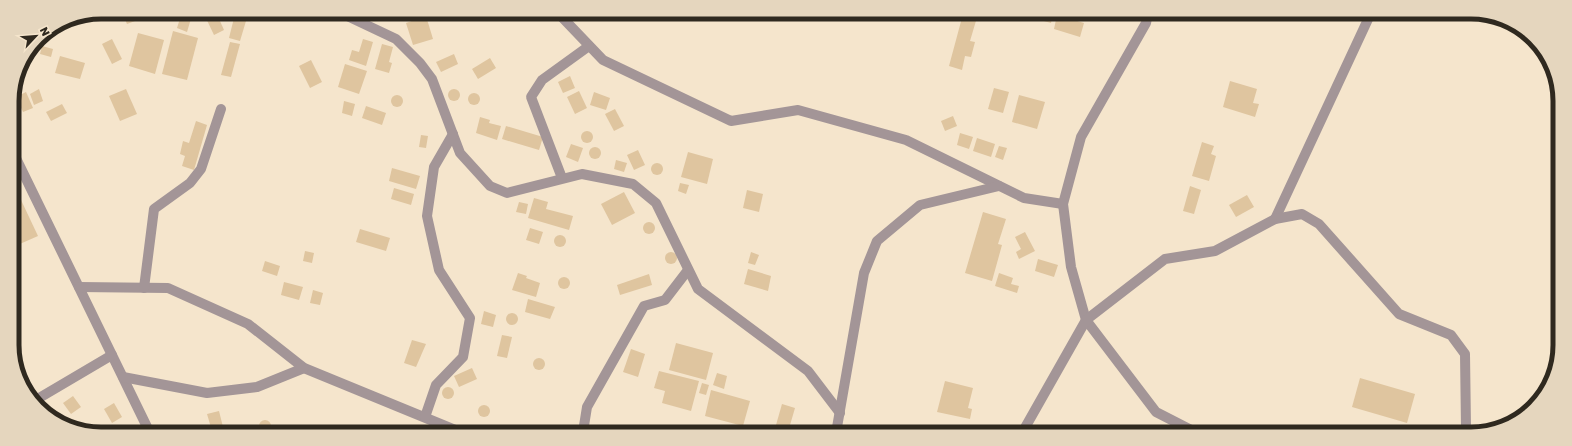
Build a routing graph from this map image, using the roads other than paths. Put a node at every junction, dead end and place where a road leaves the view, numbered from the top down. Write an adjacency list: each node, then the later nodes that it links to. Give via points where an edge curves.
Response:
1 (355, 19): 7 (street, via 396,39 420,63 432,79)
2 (564, 19): 5 (street)
3 (1147, 19): 11 (street, via 1081,137)
4 (1368, 19): 12 (street)
5 (589, 46): 9 (street, via 542,80 531,97); 10 (street, via 603,60 731,121 798,110 906,140)
6 (221, 109): 15 (street, via 202,169 190,183 154,209)
7 (453, 134): 9 (street, via 460,153 490,186 507,193); 22 (street, via 434,167 427,216 439,270 470,318 463,356 436,385)
8 (19, 164): 14 (street)
9 (562, 178): 13 (street, via 582,174 633,184 656,203)
10 (999, 186): 11 (street, via 1024,198); 21 (street, via 920,205 877,241 864,273)
11 (1063, 204): 16 (street, via 1071,267)
12 (1275, 219): 16 (street, via 1215,251 1165,259); 29 (street, via 1302,214 1319,224 1399,314 1451,335 1465,354)
13 (688, 270): 21 (street, via 698,289 808,371); 25 (street, via 665,300 644,306 587,407)
14 (79, 288): 15 (street); 17 (street)
15 (144, 288): 18 (street, via 168,288 248,324)
16 (1086, 320): 27 (street); 28 (street, via 1156,412)
17 (112, 356): 19 (street); 20 (street)
18 (304, 368): 19 (street, via 257,387 207,393); 22 (street)
19 (123, 377): 23 (street)
20 (39, 398)
21 (840, 414): 26 (street)
22 (425, 417): 24 (street)
23 (147, 427)
24 (448, 427)
25 (584, 427)
26 (837, 427)
27 (1025, 427)
28 (1184, 427)
29 (1466, 427)

